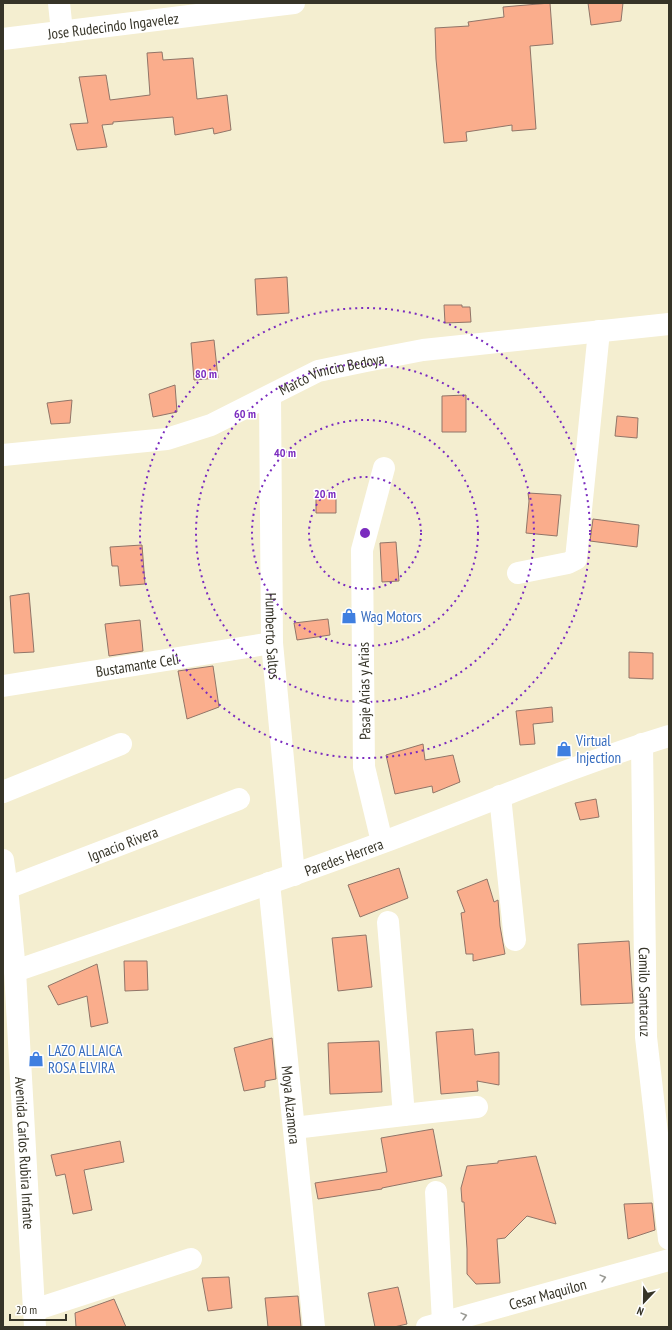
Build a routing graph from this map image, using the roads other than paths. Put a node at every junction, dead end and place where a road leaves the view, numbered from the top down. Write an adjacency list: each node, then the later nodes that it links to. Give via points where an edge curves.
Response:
1 (59, 3): 3 (street)
2 (294, 3): 3 (street, Jose Rudecindo Ingavelez)
3 (62, 32): 4 (street, Jose Rudecindo Ingavelez)
4 (3, 39)
5 (669, 324): 6 (street, Marco Vinicio Bedoya)
6 (599, 331): 7 (street, Marco Vinicio Bedoya, via 423,350 366,361 318,371); 10 (street, via 576,559 568,563)
7 (270, 396): 8 (street, Marco Vinicio Bedoya, via 210,425 167,439); 11 (street, Humberto Saltos)
8 (3, 455)
9 (384, 468): 19 (street, Pasaje Arias y Arias, via 362,550 364,767)
10 (518, 573)
11 (272, 643): 12 (street, Bustamante Celi); 21 (street, Humberto Saltos)
12 (3, 686)
13 (669, 736): 15 (street, Paredes Herrera)
14 (121, 744): 16 (street)
15 (642, 744): 17 (street, Paredes Herrera); 32 (street, Camilo Santacruz, via 646,1037)
16 (3, 792)
17 (500, 796): 19 (street, Paredes Herrera); 25 (street)
18 (239, 799): 23 (street, Ignacio Rivera)
19 (382, 842): 21 (street, Paredes Herrera)
20 (3, 860): 23 (street, Avenida Carlos Rubira Infante)
21 (294, 875): 22 (street, Paredes Herrera)
22 (269, 883): 26 (street, Paredes Herrera); 30 (street, Moya Alzamora)
23 (8, 888): 26 (street, Avenida Carlos Rubira Infante)
24 (388, 922): 29 (street)
25 (515, 940)
26 (16, 971): 27 (street, Avenida Carlos Rubira Infante)
27 (12, 1066): 35 (street, Avenida Carlos Rubira Infante)
28 (477, 1107): 29 (street)
29 (404, 1116): 30 (street)
30 (294, 1128): 37 (street, Moya Alzamora)
31 (436, 1192): 36 (street)
32 (669, 1239)
33 (192, 1259): 35 (street)
34 (669, 1260): 36 (street, Cesar Maquilon, one-way to 34)
35 (34, 1318)
36 (435, 1325)
37 (314, 1327)

